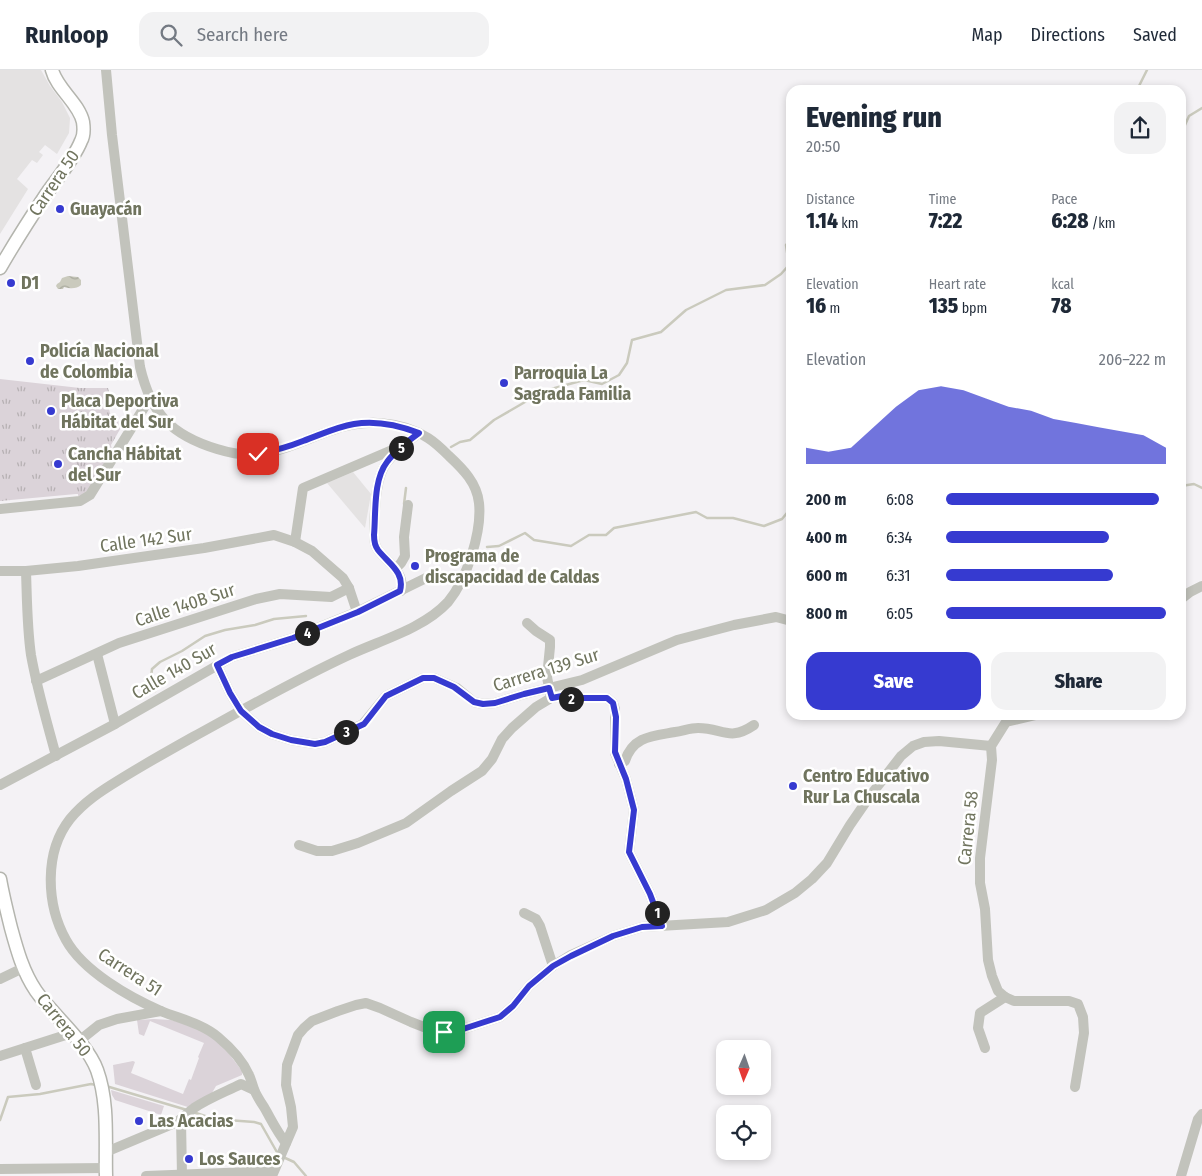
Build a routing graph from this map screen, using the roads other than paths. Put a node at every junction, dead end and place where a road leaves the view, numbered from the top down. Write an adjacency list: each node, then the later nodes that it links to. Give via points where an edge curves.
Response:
1 (52, 70): 3 (main road, Carrera 50, via 82,120 82,141)
2 (106, 70): 4 (street, Carrera 51, via 137,348)
3 (0, 268)
4 (150, 398): 5 (street, Carrera 51, via 162,417 181,434 225,452 258,454 272,451 354,424 386,423); 8 (street, via 90,496 80,501)
5 (419, 433): 6 (street); 25 (street, Carrera 51, via 458,465 478,494 479,521 472,555 449,600 410,628 283,687)
6 (406, 444): 9 (street, via 303,488); 10 (street, via 382,471 375,518 377,549)
7 (408, 505): 10 (street, via 405,556)
8 (0, 509)
9 (295, 542): 12 (street, Calle 142 Sur, via 274,535 88,565); 15 (street, Calle 142 Sur, via 312,551 343,578)
10 (396, 568): 16 (street, via 401,578)
11 (0, 571): 12 (street, Calle 142 Sur)
12 (26, 571): 23 (street, via 27,623)
13 (426, 578): 16 (street, Calle 140 Sur)
14 (1202, 586): 17 (street)
15 (349, 588): 18 (street); 21 (street, Calle 140B Sur, via 331,597 280,594 256,599 119,643)
16 (400, 591): 18 (street, Calle 140 Sur)
17 (1186, 595)
18 (358, 612): 22 (street, Calle 140 Sur)
19 (786, 620): 24 (street, Carrera 139 Sur, via 776,617 734,624 677,640)
20 (527, 623): 24 (street, via 550,640 547,677)
21 (96, 654): 23 (street, Calle 140B Sur); 27 (street)
22 (217, 665): 25 (street, Carrera 139 Sur); 27 (street, Calle 140 Sur)
23 (36, 680): 30 (street)
24 (550, 693): 25 (street, Carrera 139 Sur, via 524,694 483,704 434,678 423,678 386,696 364,724 315,744 272,734); 31 (street, via 570,698 611,700 615,709 615,752); 33 (street, via 502,739 482,771 406,823 332,851 317,851)
25 (241, 711): 42 (street, Carrera 51, via 92,797 63,829 53,858 52,900 68,943 99,976)
26 (1015, 720): 29 (street, via 1006,722)
27 (115, 724): 30 (street, Calle 140 Sur)
28 (754, 725): 31 (street, via 734,734 697,728 650,736 635,744 625,761)
29 (991, 746): 37 (street, via 939,741 913,746 901,756 870,796 827,863 794,893 766,910 728,922); 41 (street, Carrera 58, via 980,883 988,960 998,991)
30 (56, 756): 32 (street, Calle 140 Sur)
31 (619, 764): 37 (street, via 634,810 629,852)
32 (0, 785)
33 (299, 845)
34 (0, 879): 35 (main road, Carrera 50)
35 (1, 895): 39 (main road, Carrera 50)
36 (524, 913): 38 (street, via 536,919 540,926)
37 (662, 926): 38 (street, via 642,927 613,936)
38 (553, 966): 52 (street, via 500,1017 460,1030 444,1032 429,1029 366,1003 312,1021 298,1035 288,1065 286,1085 293,1127)
39 (23, 968): 40 (street); 43 (main road, Carrera 50, via 37,992)
40 (0, 979)
41 (1005, 997): 45 (street, via 980,1013 978,1028); 48 (street, via 1078,1004 1084,1033)
42 (161, 1011): 43 (street, via 117,1019); 49 (street, Carrera 51, via 198,1025 220,1038 242,1062)
43 (75, 1037): 44 (street); 53 (main road, Carrera 50, via 86,1050 100,1080)
44 (25, 1048): 46 (street); 47 (street)
45 (985, 1048)
46 (0, 1056)
47 (36, 1085)
48 (1075, 1087)
49 (254, 1090): 50 (street, via 241,1084 210,1098); 52 (street, Carrera 51)
50 (185, 1116): 53 (street); 57 (street)
51 (1200, 1116): 59 (street)
52 (284, 1147): 55 (street)
53 (106, 1152): 56 (main road, Carrera 50)
54 (0, 1169): 56 (street)
55 (274, 1170): 57 (street)
56 (106, 1172)
57 (179, 1175): 58 (street)
58 (146, 1176)
59 (1181, 1176)

